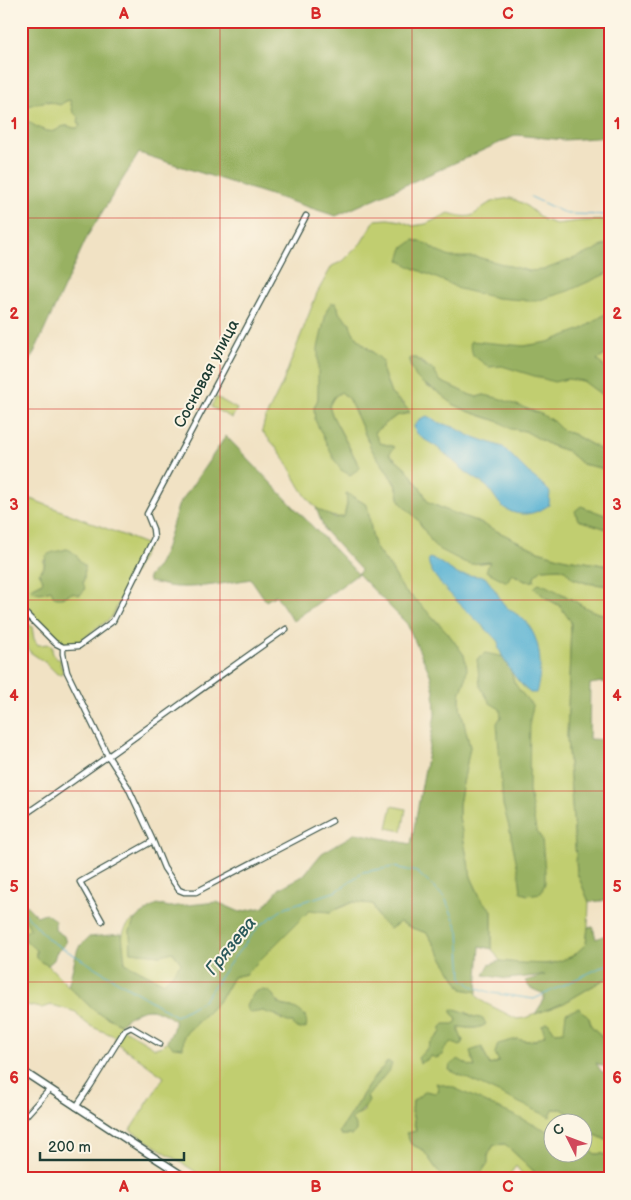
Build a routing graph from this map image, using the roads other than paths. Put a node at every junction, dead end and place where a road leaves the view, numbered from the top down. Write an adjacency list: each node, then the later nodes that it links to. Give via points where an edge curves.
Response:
1 (306, 216): 4 (street, Сосновая улица, via 147,514 154,529 154,538 113,621 79,646)
2 (21, 609): 4 (street, via 55,643)
3 (286, 629): 5 (street)
4 (63, 646): 5 (street, via 67,672)
5 (108, 756): 6 (street); 8 (street, via 128,787)
6 (21, 817)
7 (332, 821): 8 (street, via 196,892 179,890 164,868)
8 (153, 840): 9 (street, via 80,882)
9 (102, 922)
10 (160, 1044): 13 (street, via 130,1027 125,1030)
11 (21, 1070): 12 (street)
12 (50, 1089): 13 (street); 14 (street)
13 (76, 1106): 17 (street)
14 (21, 1120)
15 (21, 1172): 16 (street)
16 (26, 1179)
17 (188, 1179)

